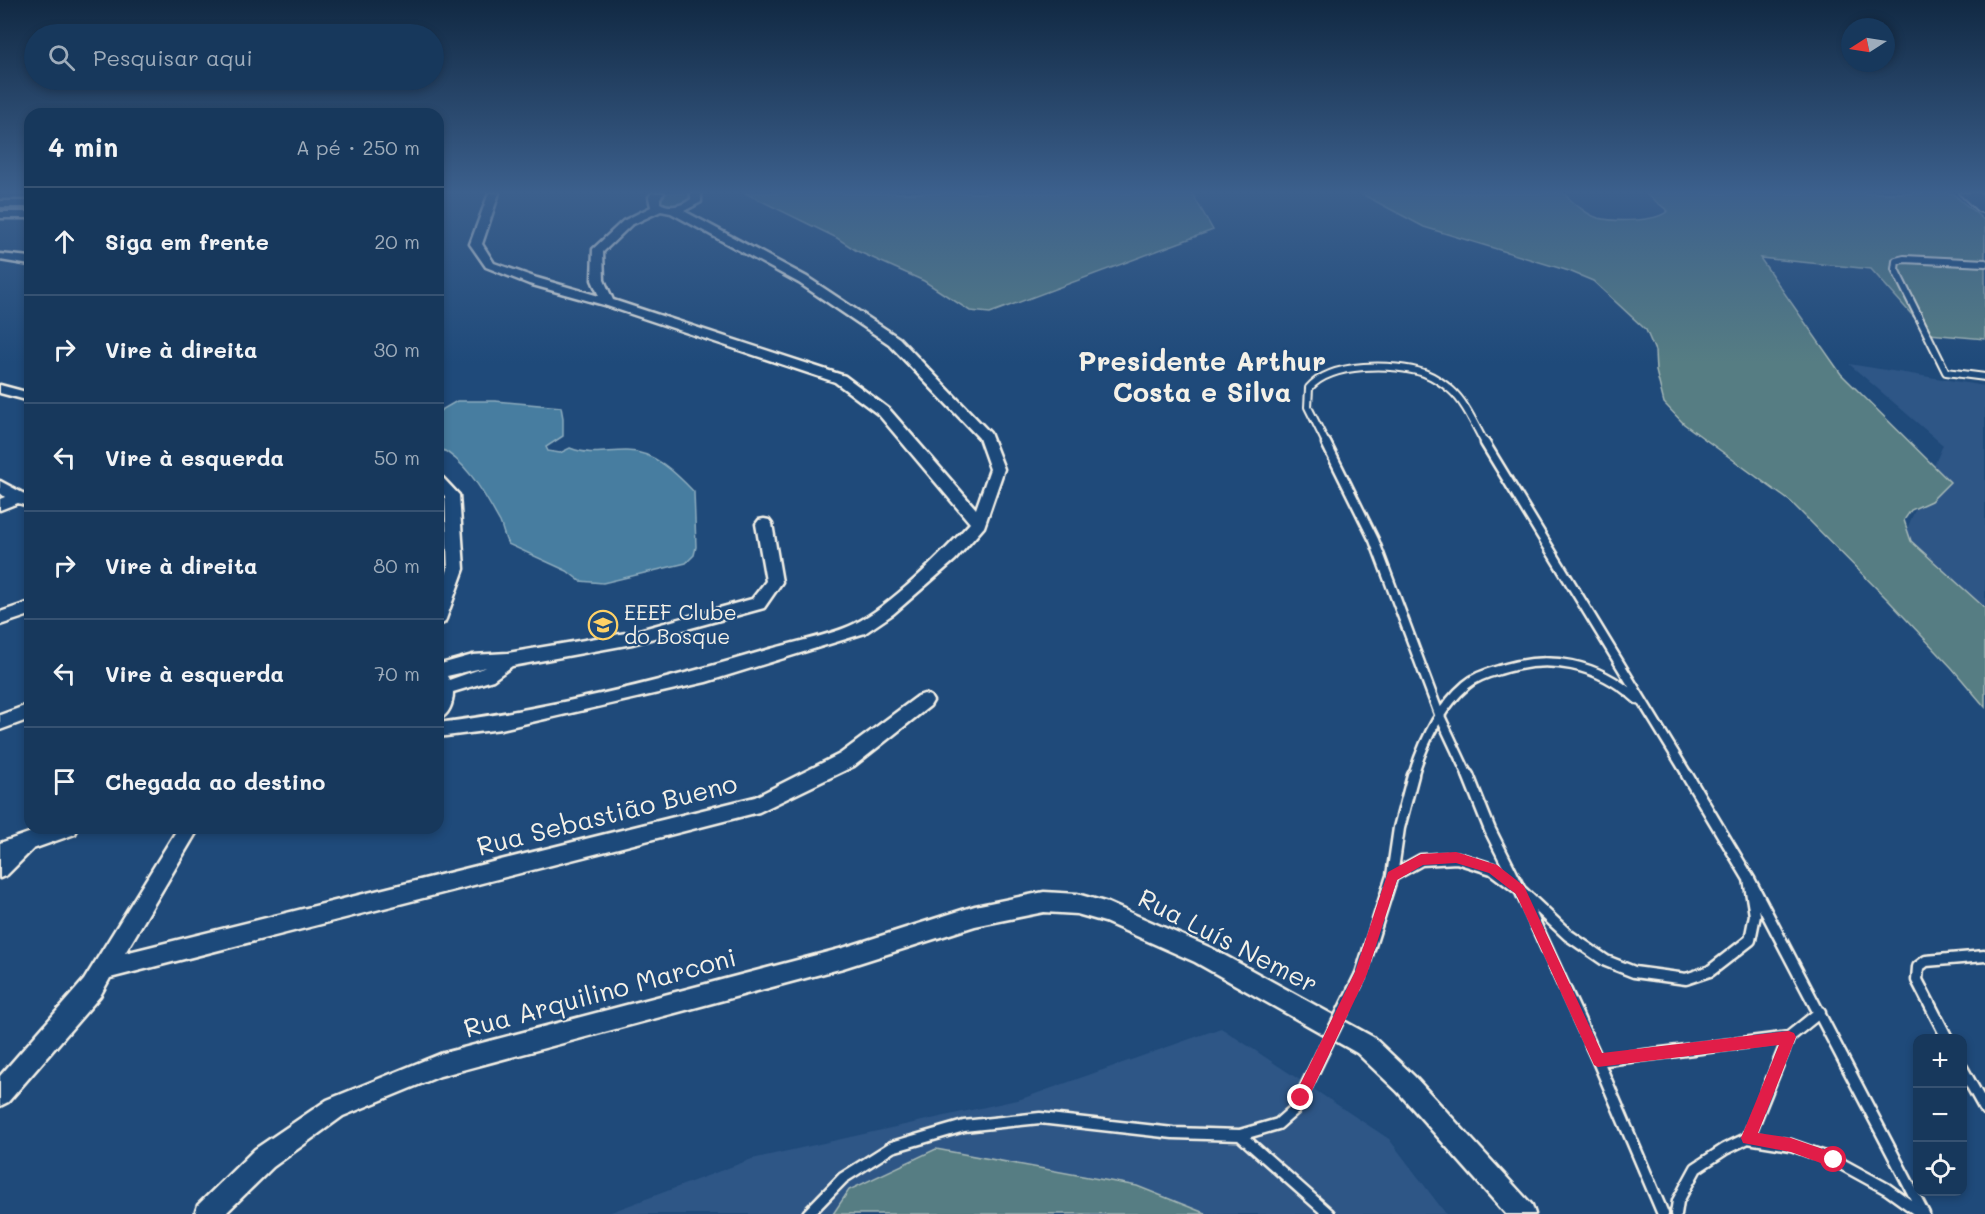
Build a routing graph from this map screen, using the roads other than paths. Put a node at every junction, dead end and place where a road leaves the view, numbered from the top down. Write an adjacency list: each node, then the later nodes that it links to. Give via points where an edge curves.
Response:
1 (480, 250): 7 (street, via 490,265)
2 (597, 250): 7 (street, via 598,280)
3 (747, 250): 15 (street, via 803,280 894,340 986,436 997,469)
4 (0, 257): 5 (street)
5 (24, 260)
6 (1985, 263): 8 (lane, via 1904,259 1896,261 1895,269 1946,372)
7 (608, 302): 15 (street, via 840,379 884,412)
8 (1985, 377)
9 (0, 389): 10 (street)
10 (24, 395)
11 (0, 486): 13 (street)
12 (444, 488): 17 (street, via 452,495 456,569)
13 (24, 500): 14 (street)
14 (0, 505)
15 (979, 523): 26 (street, via 949,556 859,629 706,675 501,722)
16 (764, 524): 20 (street, via 774,582 758,604 632,638 508,660 487,675)
17 (444, 602)
18 (24, 610): 19 (street)
19 (0, 619)
20 (444, 679)
21 (924, 701): 36 (street, Rua Sebastião Bueno, via 847,760 759,804)
22 (1646, 708): 24 (lane, via 1613,681 1544,659 1513,666 1468,684); 24 (lane, via 1454,393 1442,382 1404,370 1368,368 1323,377 1310,386 1306,394 1308,407 1374,540); 32 (lane)
23 (24, 713): 25 (street)
24 (1439, 714): 31 (lane, via 1410,780 1395,838); 33 (lane)
25 (0, 723)
26 (444, 729)
27 (37, 834): 29 (street); 30 (street)
28 (185, 834): 36 (street)
29 (0, 852)
30 (0, 869)
31 (1392, 876): 33 (lane, via 1421,860 1456,858 1492,869); 44 (lane, bridge, via 1361,974 1295,1109 1278,1124)
32 (1749, 879): 33 (lane, via 1755,915 1750,940 1710,970 1686,979 1634,972 1606,961 1568,934); 37 (lane)
33 (1520, 890): 40 (lane)
34 (1044, 902): 46 (street, Rua Arquilino Marconi, via 975,916 843,958 440,1065 335,1108 264,1158); 49 (street, Rua Luís Nemer, via 1077,904 1108,913 1203,954 1365,1045 1406,1084)
35 (1985, 956): 38 (lane, via 1926,961 1918,967 1917,980)
36 (104, 969): 42 (street)
37 (1820, 1012): 39 (lane); 52 (lane)
38 (1945, 1034)
39 (1789, 1037): 40 (lane); 45 (lane)
40 (1598, 1060): 50 (lane)
41 (1967, 1077): 43 (lane)
42 (0, 1094)
43 (1985, 1109)
44 (1240, 1135): 47 (lane, via 1173,1133 1040,1118 964,1126 892,1147 843,1178); 48 (lane)
45 (1748, 1138): 51 (lane, via 1696,1168 1678,1201); 52 (lane, via 1791,1145 1834,1160)
46 (207, 1214)
47 (808, 1214)
48 (1329, 1214)
49 (1523, 1214)
50 (1663, 1214)
51 (1676, 1214)
52 (1923, 1214)

